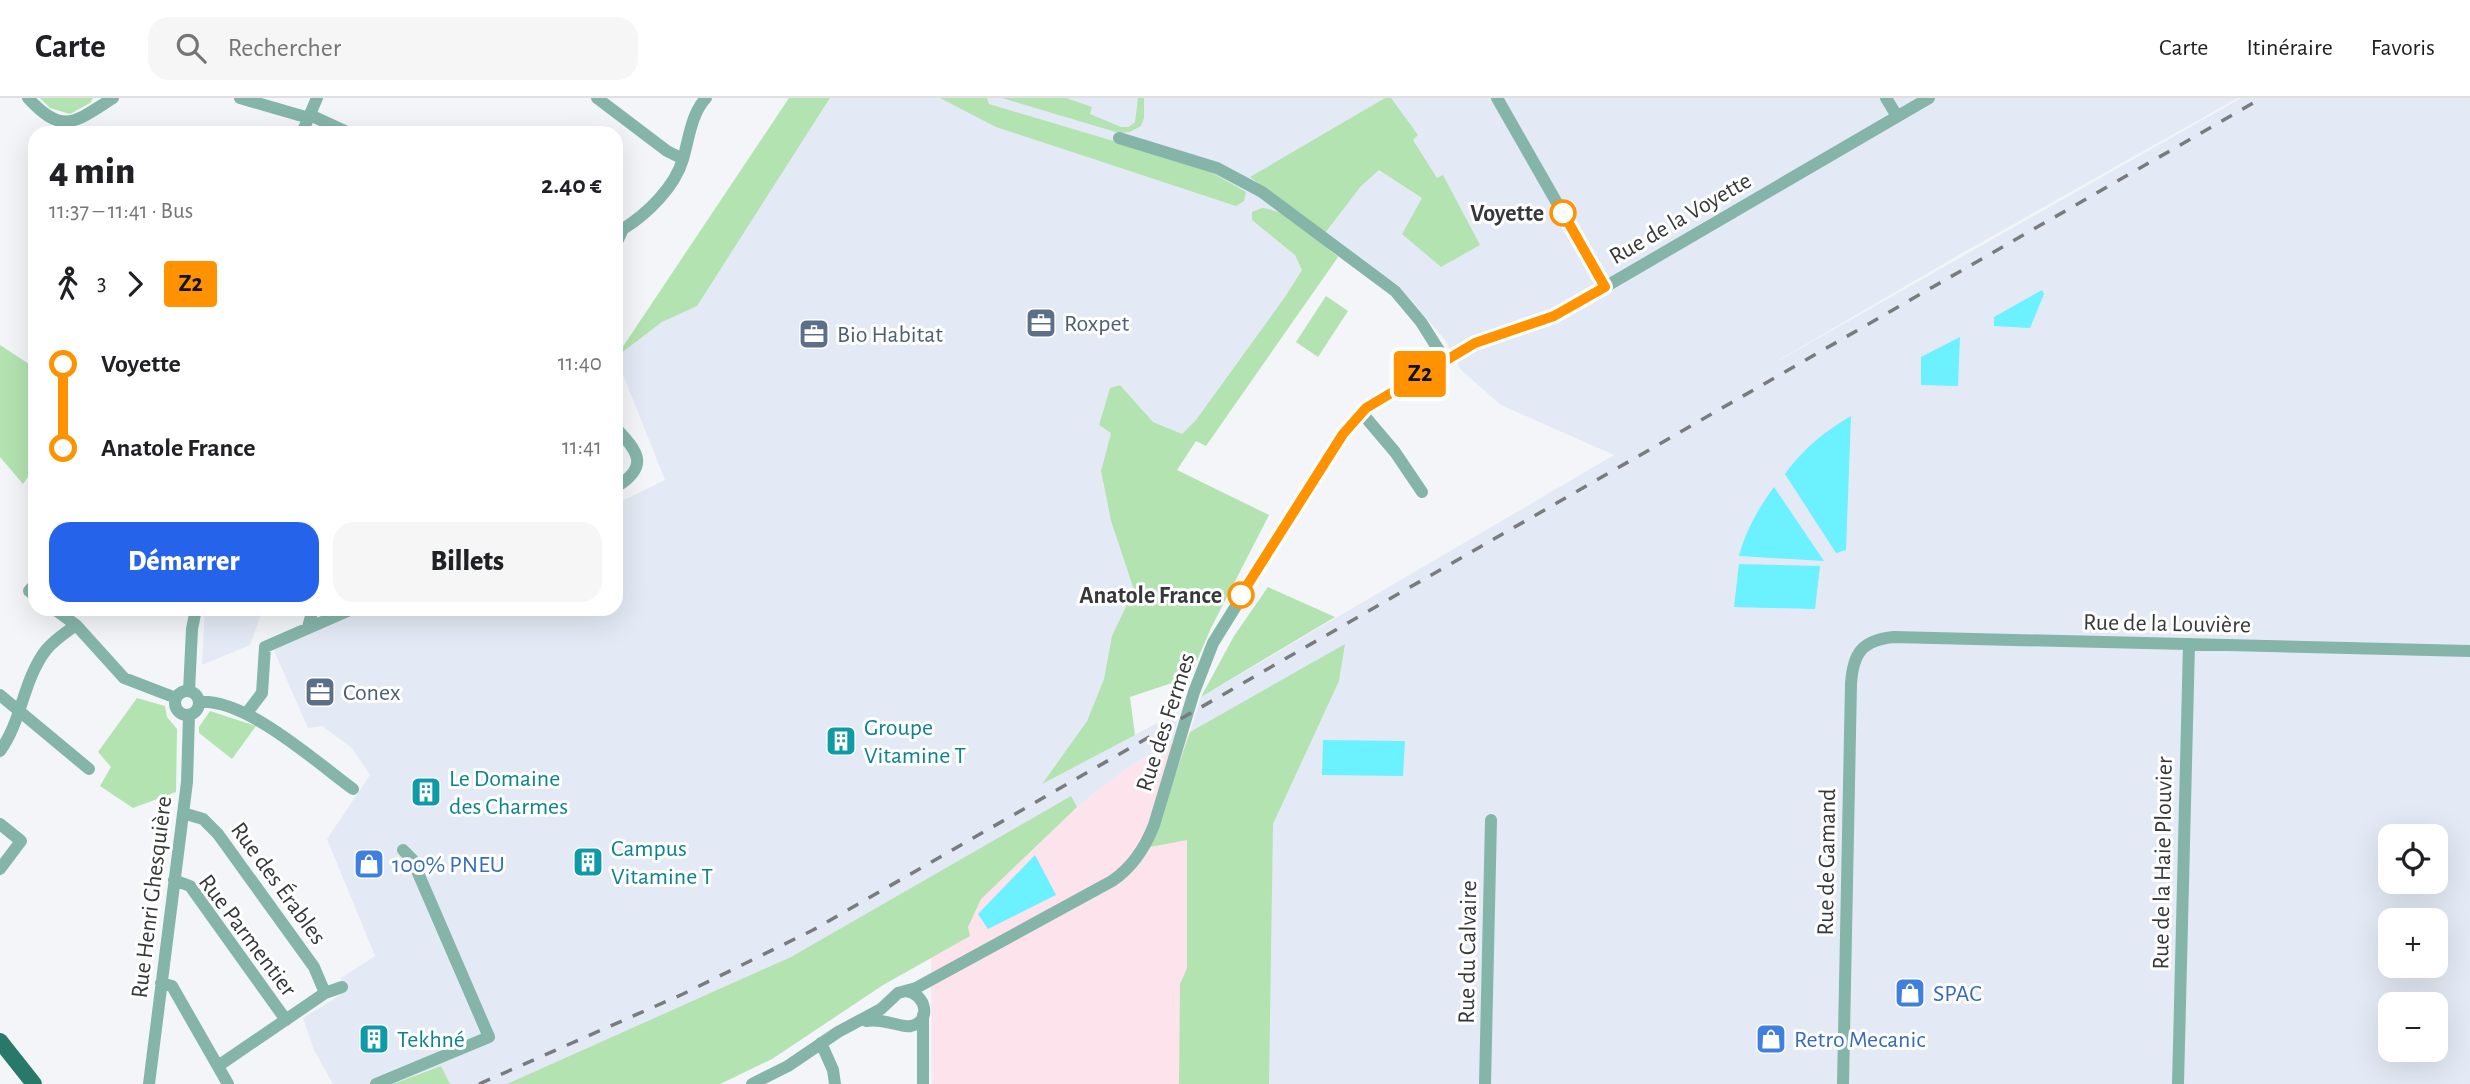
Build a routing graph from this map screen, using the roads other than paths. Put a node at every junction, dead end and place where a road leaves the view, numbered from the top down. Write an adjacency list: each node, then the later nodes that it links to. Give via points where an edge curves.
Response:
1 (28, 98): 2 (street, via 47,116 62,122 78,119)
2 (113, 98)
3 (240, 98): 10 (street)
4 (317, 98): 10 (street)
5 (597, 98): 15 (street)
6 (706, 98): 15 (street, via 696,114)
7 (1497, 98): 17 (street)
8 (1886, 98): 11 (street)
9 (1929, 98): 11 (street, Rue de la Voyette)
10 (309, 116): 12 (street); 13 (street)
11 (1897, 116): 17 (street, Rue de la Voyette)
12 (305, 126)
13 (333, 126)
14 (1119, 138): 18 (street, via 1217,168 1262,192 1395,291)
15 (683, 159): 16 (street, via 666,190 640,218)
16 (623, 225)
17 (1605, 287): 18 (street, Rue de la Voyette, via 1554,316 1484,338)
18 (1445, 360): 19 (street, Rue des Fermes)
19 (1361, 412): 22 (street); 48 (street, Rue des Fermes, via 1213,643 1154,825 1135,861 1112,881)
20 (623, 436): 21 (street, via 638,458 634,473)
21 (623, 482)
22 (1422, 492)
23 (64, 616): 27 (street)
24 (195, 616): 32 (street)
25 (311, 616): 28 (street)
26 (335, 616): 28 (street)
27 (76, 625): 34 (street, via 124,678); 36 (street, via 45,652)
28 (309, 627): 37 (street, via 265,647 262,693)
29 (2189, 643): 30 (street, Rue de la Louvière, via 1894,637); 31 (street, Rue de la Louvière); 70 (street, Rue de la Haie Plouvier)
30 (1865, 645): 69 (street, Rue de Gamand, via 1855,661 1851,684)
31 (2470, 651)
32 (189, 691): 34 (street); 35 (street)
33 (0, 695): 36 (street)
34 (176, 698): 38 (street, via 177,711)
35 (199, 702): 37 (street); 38 (street, via 196,712)
36 (19, 711): 39 (street); 40 (street)
37 (246, 714): 41 (street)
38 (189, 715): 42 (street, Rue Henri Ghesquière)
39 (0, 751)
40 (89, 769)
41 (353, 789)
42 (184, 813): 47 (street, Rue Henri Ghesquière); 52 (street, Rue des Érables, via 198,816 218,834 314,967)
43 (1491, 820): 68 (street, Rue du Calvaire)
44 (0, 824): 46 (street, via 21,841)
45 (403, 850): 65 (street, via 412,859 489,1037)
46 (0, 869)
47 (174, 880): 49 (street, Rue Henri Ghesquière); 55 (street, Rue Parmentier, via 190,886)
48 (943, 972): 51 (street, Rue des Fermes); 54 (street, via 928,991)
49 (161, 984): 60 (street, via 172,986); 63 (street, Rue Henri Ghesquière)
50 (342, 987): 52 (street)
51 (906, 991): 53 (street); 54 (street, via 919,996)
52 (325, 993): 55 (street)
53 (892, 1000): 56 (street); 57 (street, via 890,1014)
54 (924, 1011): 57 (street, via 913,1025); 61 (street)
55 (286, 1020): 60 (street)
56 (852, 1024): 57 (street, via 878,1020); 59 (street)
57 (899, 1024): 61 (street, via 915,1040)
58 (0, 1041): 62 (main road)
59 (821, 1044): 66 (street); 67 (street)
60 (218, 1066): 64 (street)
61 (923, 1079)
62 (34, 1084)
63 (149, 1084)
64 (228, 1084)
65 (376, 1084)
66 (752, 1084)
67 (835, 1084)
68 (1485, 1084)
69 (1843, 1084)
70 (2178, 1084)

